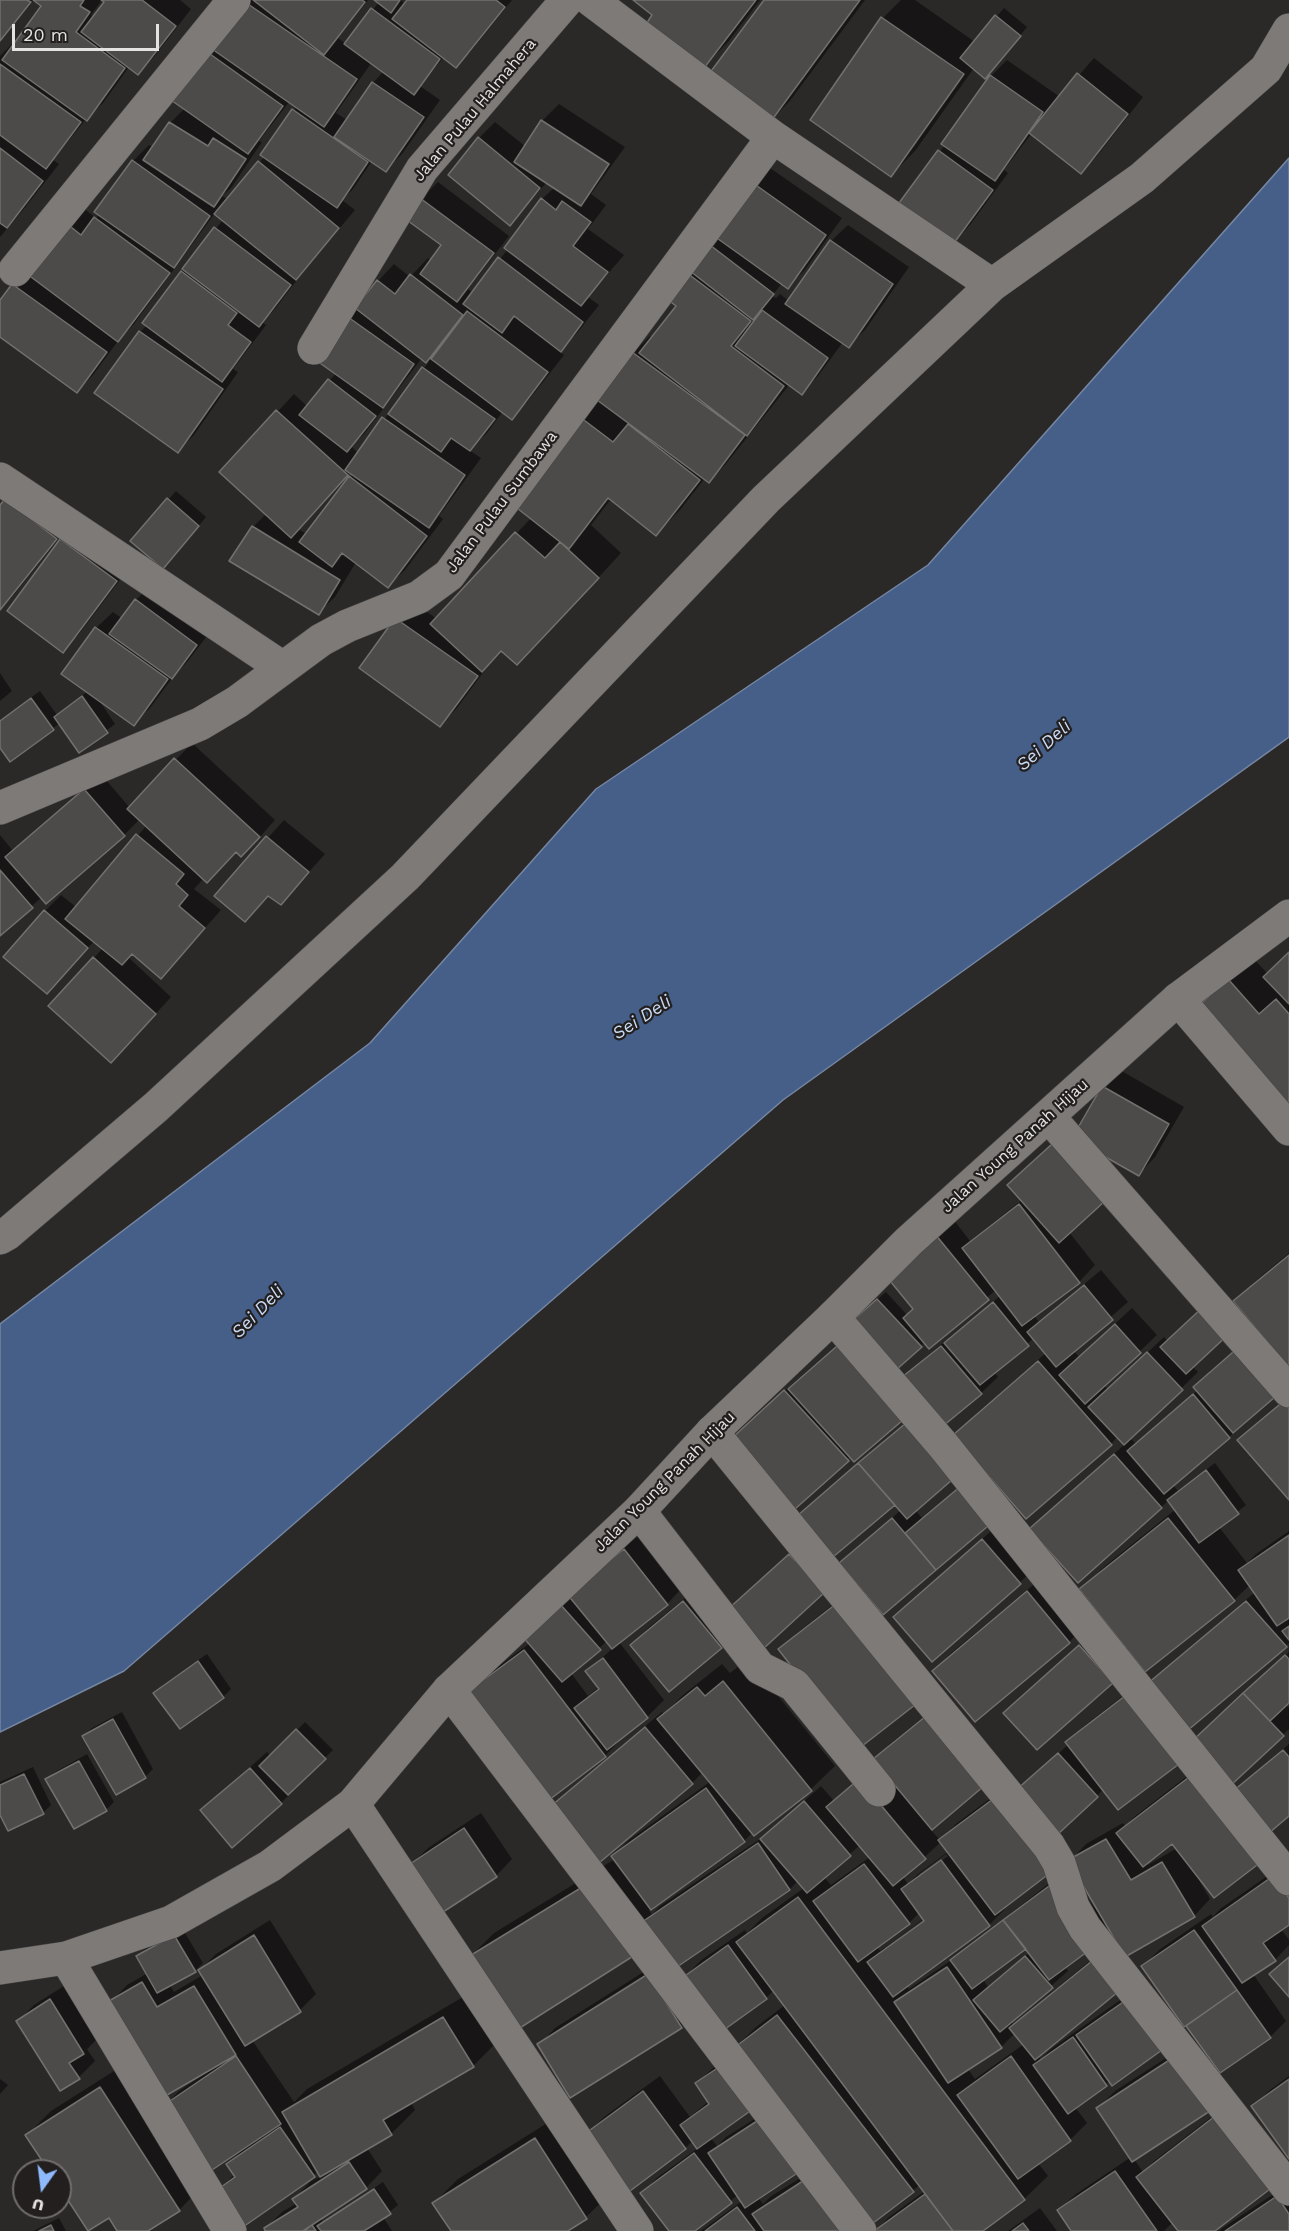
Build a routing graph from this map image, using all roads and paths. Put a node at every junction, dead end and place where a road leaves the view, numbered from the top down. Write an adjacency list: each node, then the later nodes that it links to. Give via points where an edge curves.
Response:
1 (234, 0): 5 (street)
2 (586, 0): 4 (street); 7 (street, Jalan Pulau Halmahera, via 422,169)
3 (1289, 30): 6 (street, via 1266,69 1142,178)
4 (773, 137): 6 (street); 9 (street, Jalan Pulau Sumbawa, via 449,575 419,597 321,640)
5 (15, 270)
6 (992, 285): 15 (street, via 766,499 405,877 156,1107)
7 (314, 348)
8 (0, 479): 9 (street)
9 (283, 668): 10 (street, Jalan Pulau Sumbawa, via 200,724)
10 (7, 797)
11 (1289, 916): 12 (street, Jalan Young Panah Hijau)
12 (1178, 999): 13 (street, Jalan Young Panah Hijau); 14 (street)
13 (1049, 1117): 16 (street, Jalan Young Panah Hijau, via 908,1242); 17 (street)
14 (1289, 1129)
15 (0, 1238)
16 (833, 1317): 18 (street, Jalan Young Panah Hijau); 23 (street, via 943,1445)
17 (1289, 1391)
18 (712, 1432): 19 (street, Jalan Young Panah Hijau); 26 (street, via 1049,1846 1085,1928)
19 (639, 1511): 20 (street, Jalan Young Panah Hijau); 21 (street, via 760,1668 795,1685)
20 (449, 1690): 22 (street, Jalan Young Panah Hijau); 29 (street)
21 (879, 1790)
22 (353, 1804): 24 (street, Jalan Young Panah Hijau, via 270,1866 171,1922); 28 (street)
23 (1289, 1879)
24 (66, 1958): 25 (street, Jalan Young Panah Hijau); 27 (street)
25 (0, 1968)
26 (1289, 2189)
27 (230, 2231)
28 (637, 2231)
29 (860, 2231)

